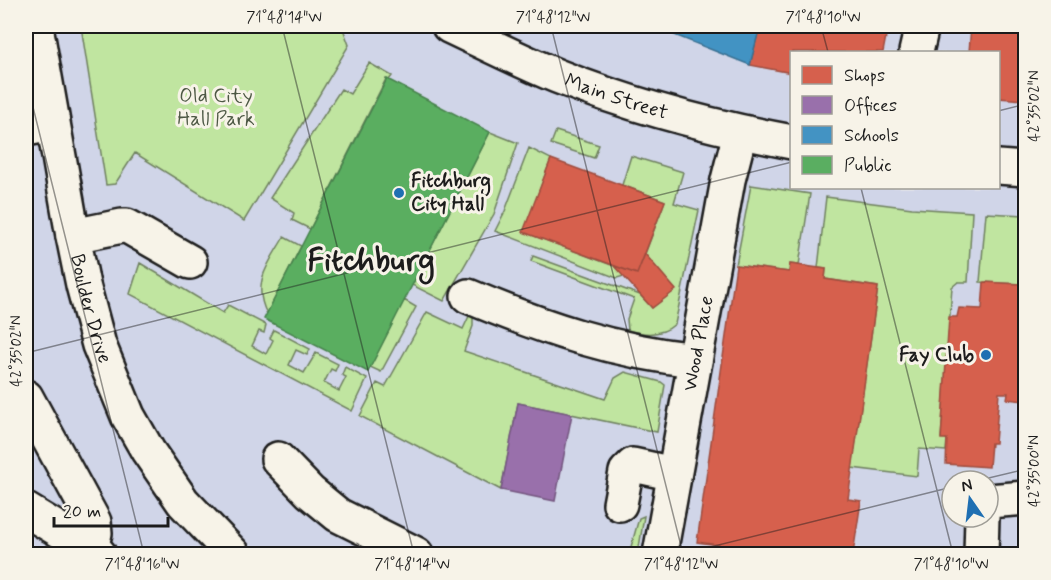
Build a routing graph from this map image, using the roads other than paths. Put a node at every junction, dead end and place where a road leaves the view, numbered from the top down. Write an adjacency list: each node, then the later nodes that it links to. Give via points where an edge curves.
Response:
1 (36, 26): 5 (main road, Boulder Drive)
2 (449, 26): 6 (main road, Main Street, via 557,76 628,102)
3 (922, 26): 4 (main road)
4 (916, 51)
5 (39, 127): 10 (main road, Boulder Drive)
6 (740, 133): 7 (main road, Main Street); 13 (main road, Wood Place)
7 (790, 142)
8 (1000, 167): 9 (main road)
9 (1026, 169)
10 (73, 236): 11 (main road, via 127,226); 23 (main road, Boulder Drive, via 99,345 128,416 183,502)
11 (190, 262)
12 (468, 296): 13 (main road, via 535,324 590,341)
13 (695, 360): 16 (main road, Wood Place)
14 (26, 396): 22 (main road, via 94,522)
15 (278, 459): 24 (main road, via 338,515)
16 (674, 474): 19 (main road, via 633,465 626,472); 25 (main road, Wood Place)
17 (1026, 498): 18 (main road)
18 (1000, 500)
19 (620, 504)
20 (26, 510): 22 (main road)
21 (982, 529): 26 (main road)
22 (94, 552)
23 (233, 555)
24 (416, 555)
25 (660, 555)
26 (981, 555)

